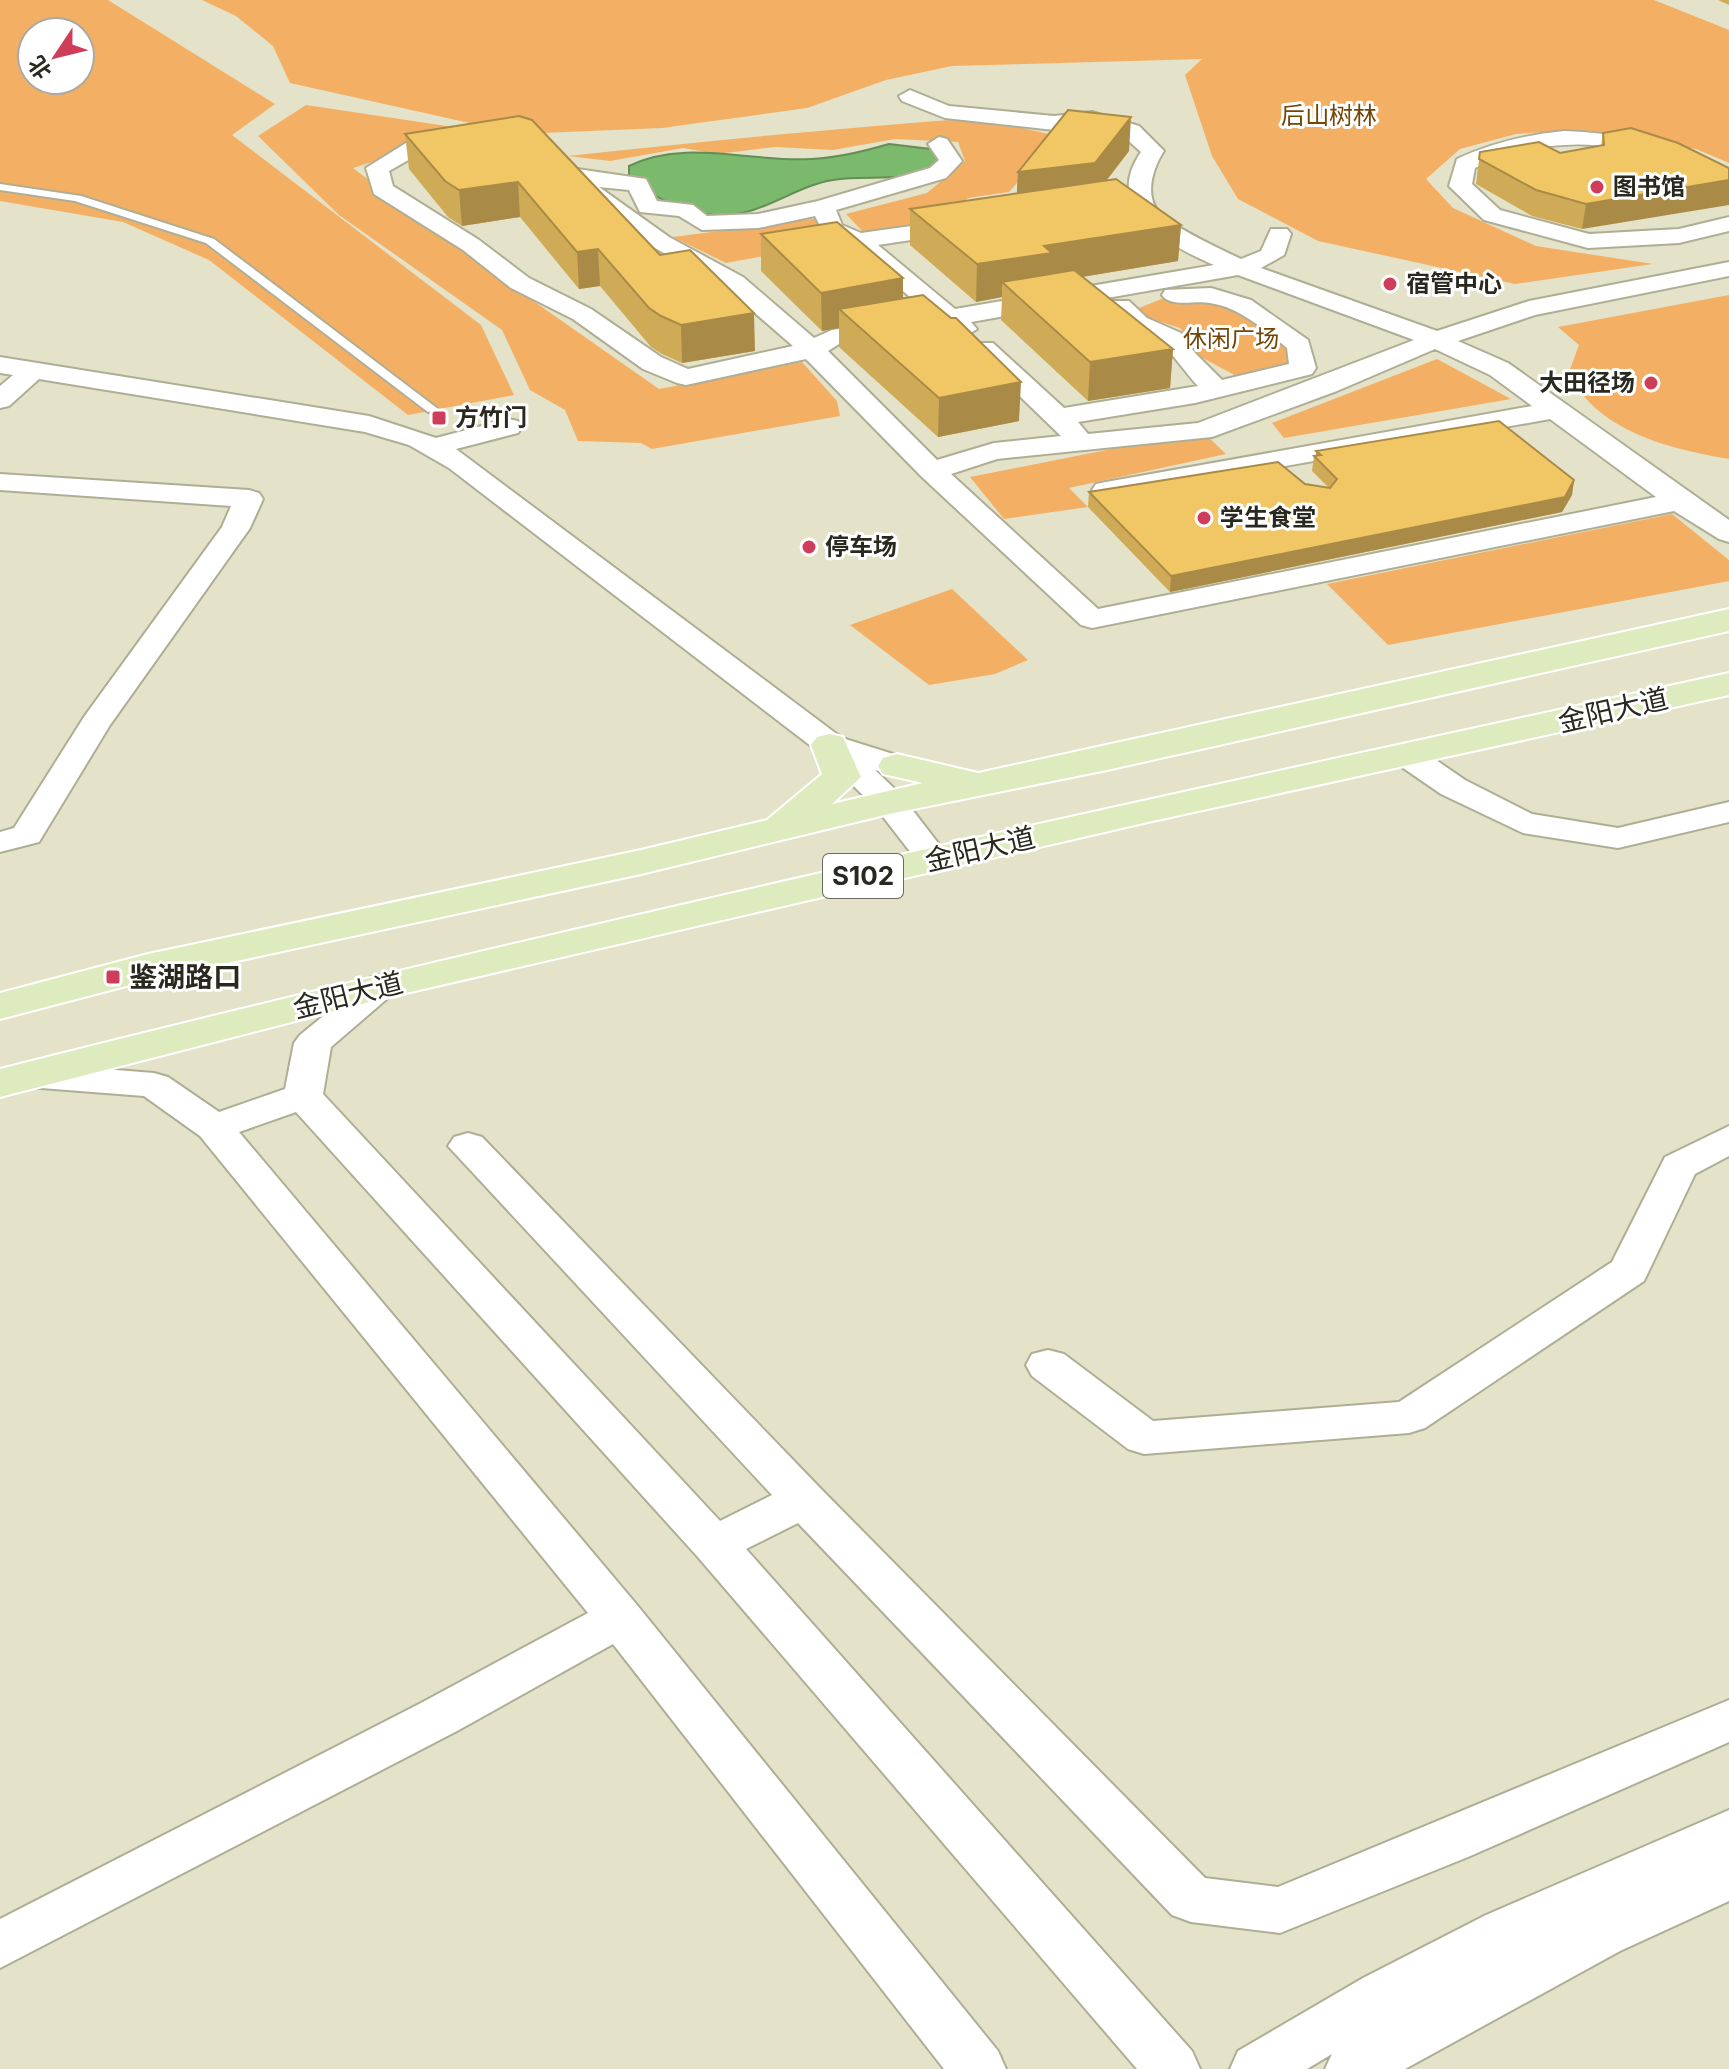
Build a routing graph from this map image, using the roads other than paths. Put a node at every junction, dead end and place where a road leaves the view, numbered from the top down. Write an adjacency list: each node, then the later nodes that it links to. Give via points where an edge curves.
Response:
1 (910, 96): 15 (street, via 945,112 1054,123 1092,119 1131,131 1153,151 1142,167 1134,202 1205,252)
2 (485, 137): 20 (street, via 414,148 377,168 382,189 520,283 582,314 652,363 686,377)
3 (1530, 138): 5 (street); 6 (street, via 1653,146); 12 (street, via 1465,164 1460,186 1492,215 1588,241)
4 (939, 144): 8 (street, via 951,161 938,173)
5 (1560, 158)
6 (1729, 180)
7 (0, 187): 25 (lane, via 77,198 210,241)
8 (823, 207): 13 (street, via 832,229); 20 (street, via 758,221 702,223 685,210 648,207 638,184 571,170 595,196 661,242 734,282)
9 (984, 223): 13 (street)
10 (1729, 224): 12 (street)
11 (1279, 234): 15 (street, via 1272,255)
12 (1679, 236): 14 (street)
13 (858, 241): 18 (street)
14 (1729, 260)
15 (1239, 268): 18 (street); 19 (street)
16 (1729, 269): 19 (street, via 1529,309)
17 (1120, 306): 18 (street); 23 (street, via 1138,323 1172,338); 23 (street, via 1195,292 1231,298 1299,345 1303,368)
18 (958, 324): 20 (street, via 832,338); 27 (street)
19 (1435, 340): 26 (street, via 1499,369); 28 (street)
20 (812, 350): 32 (street)
21 (0, 365): 22 (street)
22 (35, 369): 24 (street); 31 (street, via 369,424)
23 (1217, 390): 27 (street)
24 (0, 400)
25 (432, 409)
26 (1555, 410): 35 (street); 36 (street)
27 (1058, 417): 30 (street)
28 (1235, 419): 30 (street, via 1202,431); 34 (street)
29 (508, 427): 31 (street)
30 (1082, 443): 32 (street, via 994,451)
31 (432, 447): 40 (street, via 459,462)
32 (932, 471): 36 (street, via 1092,619)
33 (0, 482): 47 (street, via 249,499 236,528 95,724 27,835)
34 (1306, 483)
35 (1106, 490)
36 (1679, 501): 37 (street)
37 (1729, 533)
38 (1729, 620): 42 (main road, S102)
39 (1729, 684): 41 (main road, 金阳大道 / S102)
40 (830, 745): 43 (street); 46 (main road, via 842,777)
41 (1408, 756): 44 (main road, 金阳大道 / S102); 45 (street, via 1453,787 1523,823 1618,838)
42 (1107, 759): 43 (main road, S102, via 978,784); 44 (main road)
43 (893, 784): 46 (main road, S102); 48 (street)
44 (1148, 810): 48 (main road, 金阳大道 / S102)
45 (1729, 812)
46 (777, 828): 49 (main road, S102)
47 (0, 842)
48 (934, 860): 50 (main road, 金阳大道 / S102)
49 (641, 862): 50 (main road); 52 (main road, S102, via 148,967)
50 (670, 920): 51 (main road, 金阳大道 / S102)
51 (384, 985): 53 (main road, 金阳大道 / S102); 54 (street, via 313,1043)
52 (0, 1006)
53 (14, 1079): 55 (street, via 154,1085)
54 (303, 1096): 55 (street); 60 (street)
55 (214, 1127): 61 (street)
56 (1729, 1139): 58 (street, via 1679,1166 1629,1271 1409,1417 1144,1438)
57 (468, 1146): 59 (street)
58 (1048, 1365)
59 (804, 1500): 60 (street); 62 (street, via 1191,1899 1280,1910)
60 (714, 1544): 67 (street)
61 (620, 1618): 65 (street); 66 (street)
62 (1729, 1720)
63 (1729, 1832): 68 (street, via 1505,1931 1382,1995)
64 (1729, 1877): 69 (street, via 1601,1935)
65 (0, 1945)
66 (978, 2069)
67 (1172, 2069)
68 (1258, 2069)
69 (1353, 2069)

